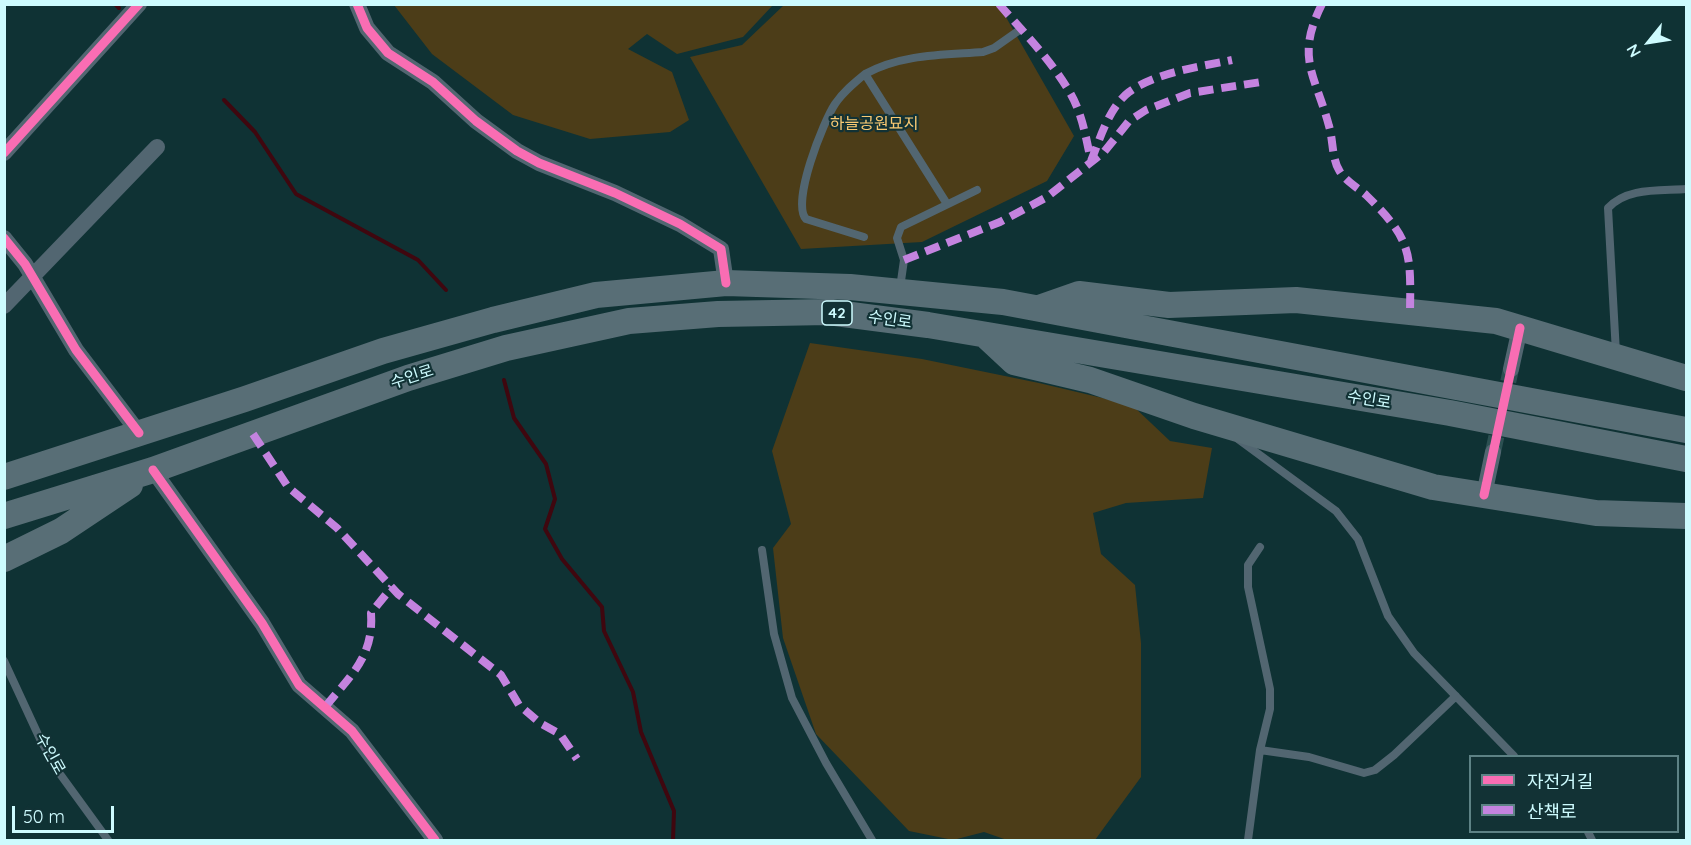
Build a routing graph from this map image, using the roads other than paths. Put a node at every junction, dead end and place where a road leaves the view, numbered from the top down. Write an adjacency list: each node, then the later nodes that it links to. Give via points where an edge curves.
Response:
1 (140, 4): 6 (street)
2 (357, 4): 13 (street, via 367,28 388,53 433,82 476,122 517,152 680,224 720,249)
3 (1021, 29): 4 (lane, via 983,52 908,58 885,63)
4 (865, 74): 9 (lane); 10 (lane, via 848,88 826,119 801,209 806,219 814,223)
5 (157, 147): 12 (street)
6 (4, 153)
7 (1686, 189): 19 (lane, via 1637,192 1616,198 1608,208)
8 (977, 190): 9 (lane)
9 (947, 204): 14 (lane, via 901,227 897,238 904,260)
10 (864, 237)
11 (4, 238): 12 (street)
12 (33, 277): 15 (street); 24 (street, via 76,350)
13 (726, 283): 14 (main road, 수인로 / 42); 24 (main road, 수인로 / 42, via 596,295 493,320 383,351)
14 (899, 292): 16 (main road, 수인로 / 42)
15 (4, 306)
16 (1037, 309): 17 (main road, via 1079,294 1168,305 1296,300 1496,321); 23 (main road, 수인로 / 42)
17 (1520, 328): 19 (main road); 20 (street)
18 (985, 335): 22 (main road, via 1014,362 1090,380); 26 (main road, 수인로 / 42, via 1450,413); 27 (main road, 수인로 / 42, via 828,312 629,321 506,348 419,375)
19 (1616, 356): 21 (main road)
20 (1511, 369)
21 (1686, 378)
22 (1228, 426): 29 (main road, via 1433,487); 36 (lane, via 1240,440 1335,511 1358,539 1389,616 1414,652)
23 (1686, 430)
24 (139, 433): 28 (main road, 수인로 / 42)
25 (1493, 452): 29 (street)
26 (1686, 459)
27 (153, 470): 30 (main road, 수인로 / 42); 34 (main road, via 61,531); 40 (street, via 262,623 299,685 352,731)
28 (4, 477)
29 (1484, 495): 31 (main road, via 1596,513)
30 (4, 516)
31 (1686, 516)
32 (1260, 547): 37 (lane, via 1248,565 1248,587 1270,689 1270,709)
33 (762, 550): 41 (lane, via 774,634 792,698)
34 (4, 560)
35 (4, 661): 39 (lane, 수인로, via 60,774)
36 (1456, 696): 37 (lane, via 1375,770 1364,773 1309,757); 38 (lane)
37 (1260, 750): 42 (lane)
38 (1513, 755)
39 (108, 840)
40 (435, 840)
41 (872, 840)
42 (1248, 840)

